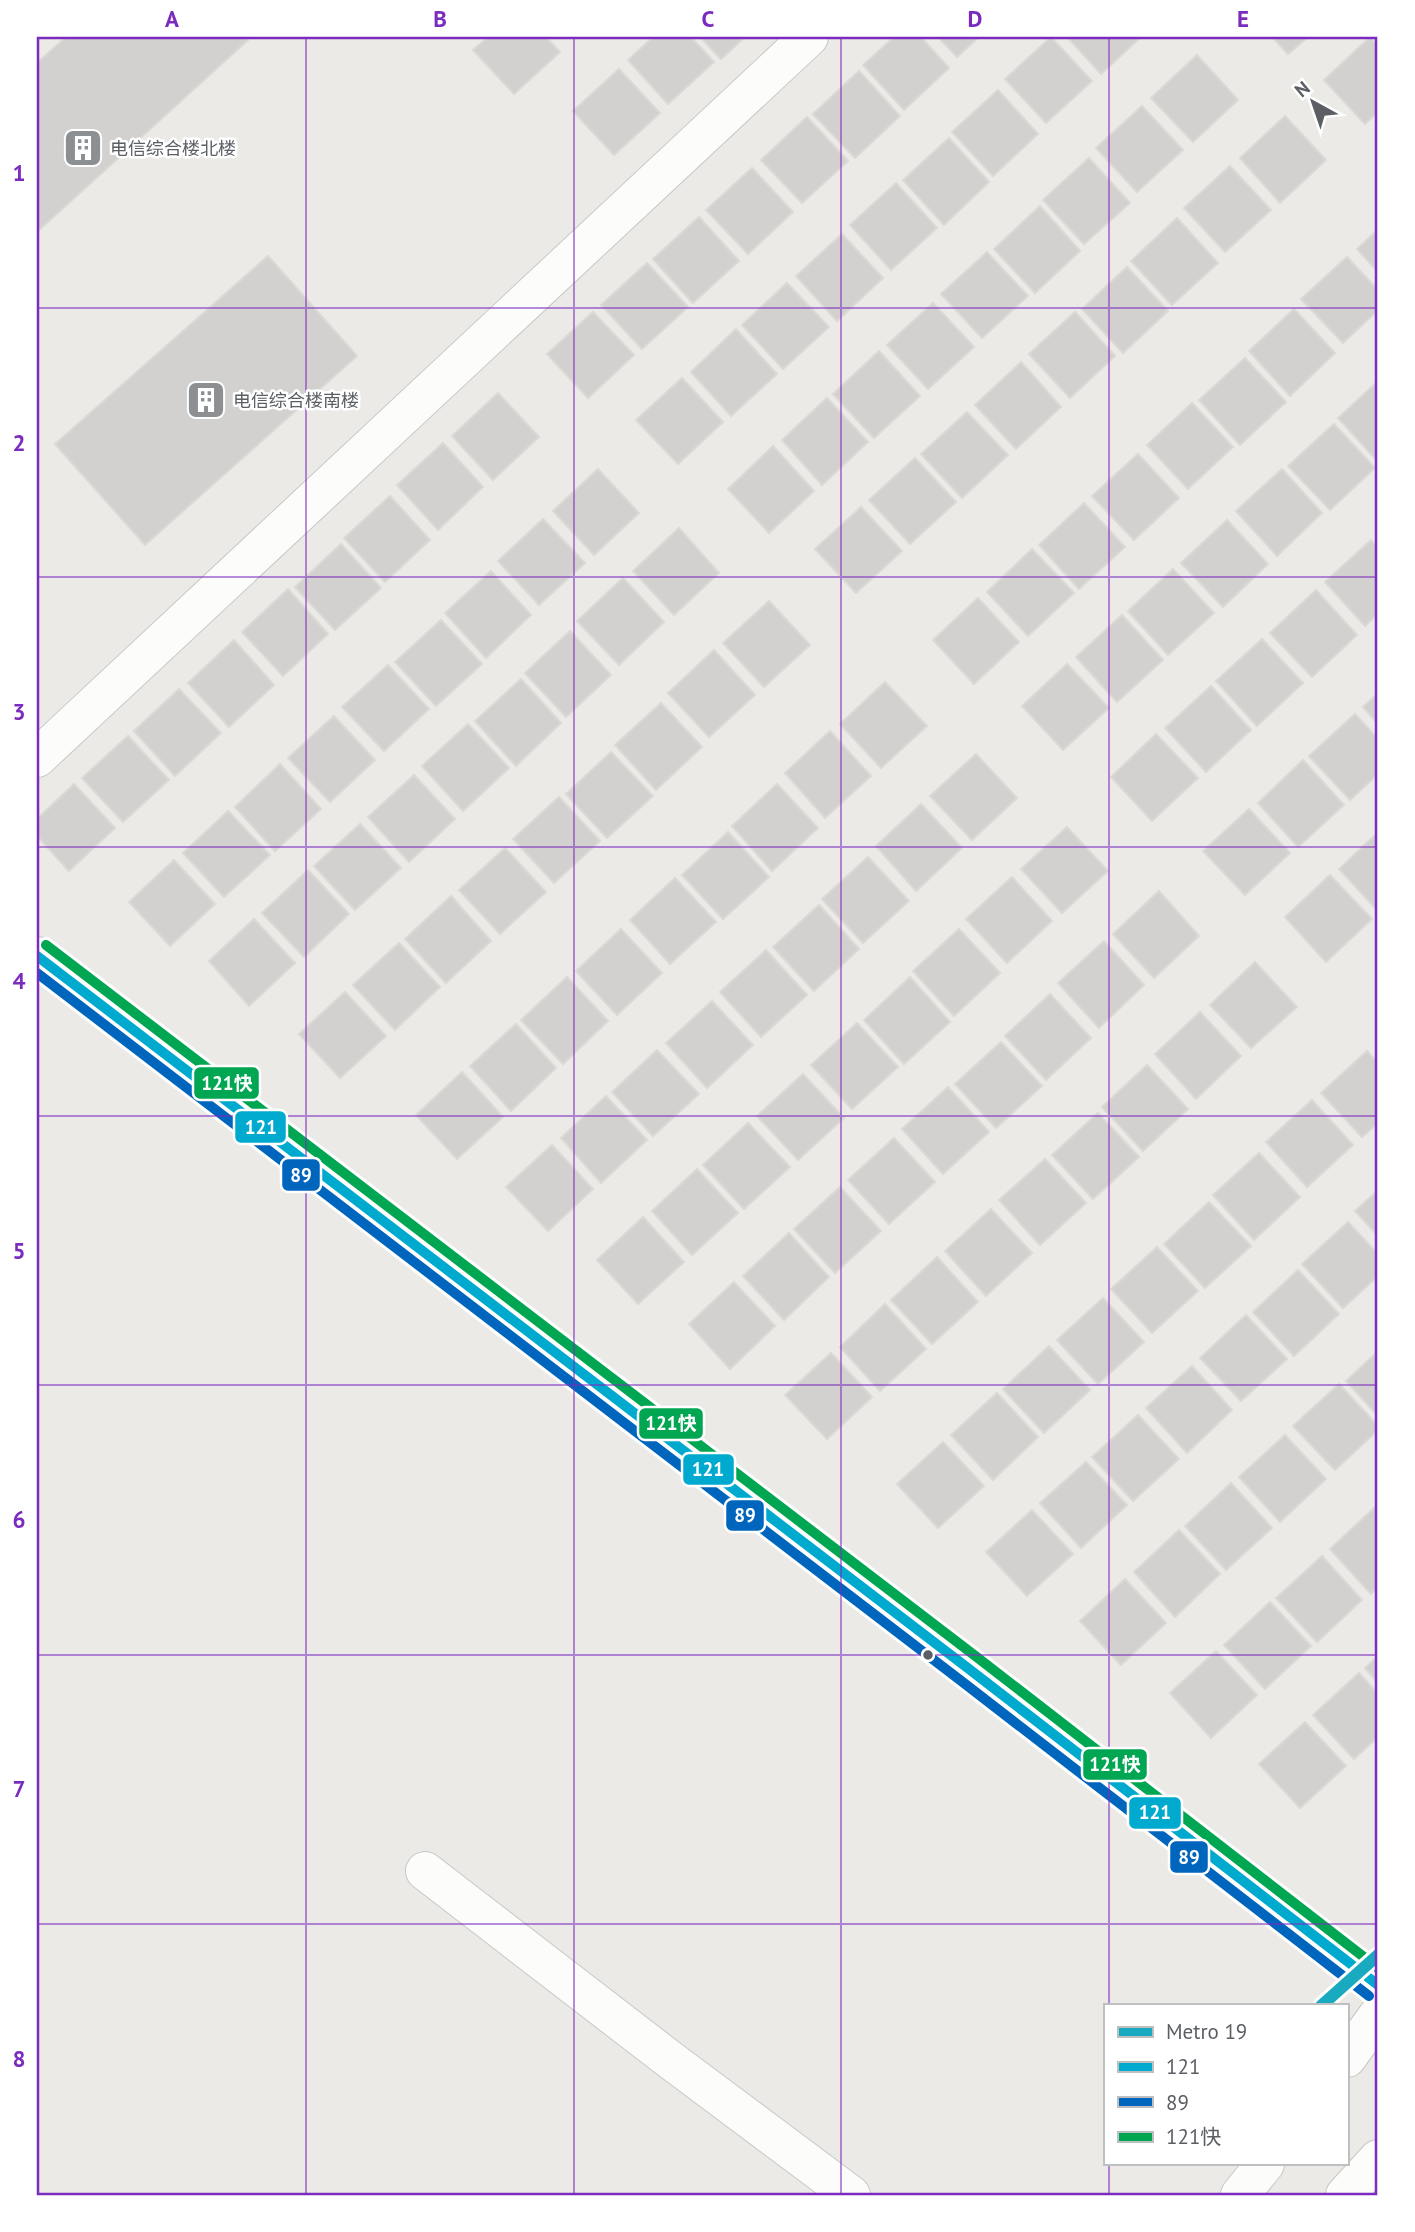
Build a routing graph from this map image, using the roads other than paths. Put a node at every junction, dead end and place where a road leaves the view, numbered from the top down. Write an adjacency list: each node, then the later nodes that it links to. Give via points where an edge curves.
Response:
1 (809, 37): 2 (street)
2 (37, 758)
3 (37, 956): 5 (street)
4 (425, 1871): 10 (street)
5 (1378, 1984)
6 (1378, 2015): 7 (street)
7 (1348, 2057)
8 (1378, 2159): 12 (street)
9 (1263, 2166): 11 (street)
10 (851, 2195)
11 (1240, 2195)
12 (1345, 2195)

